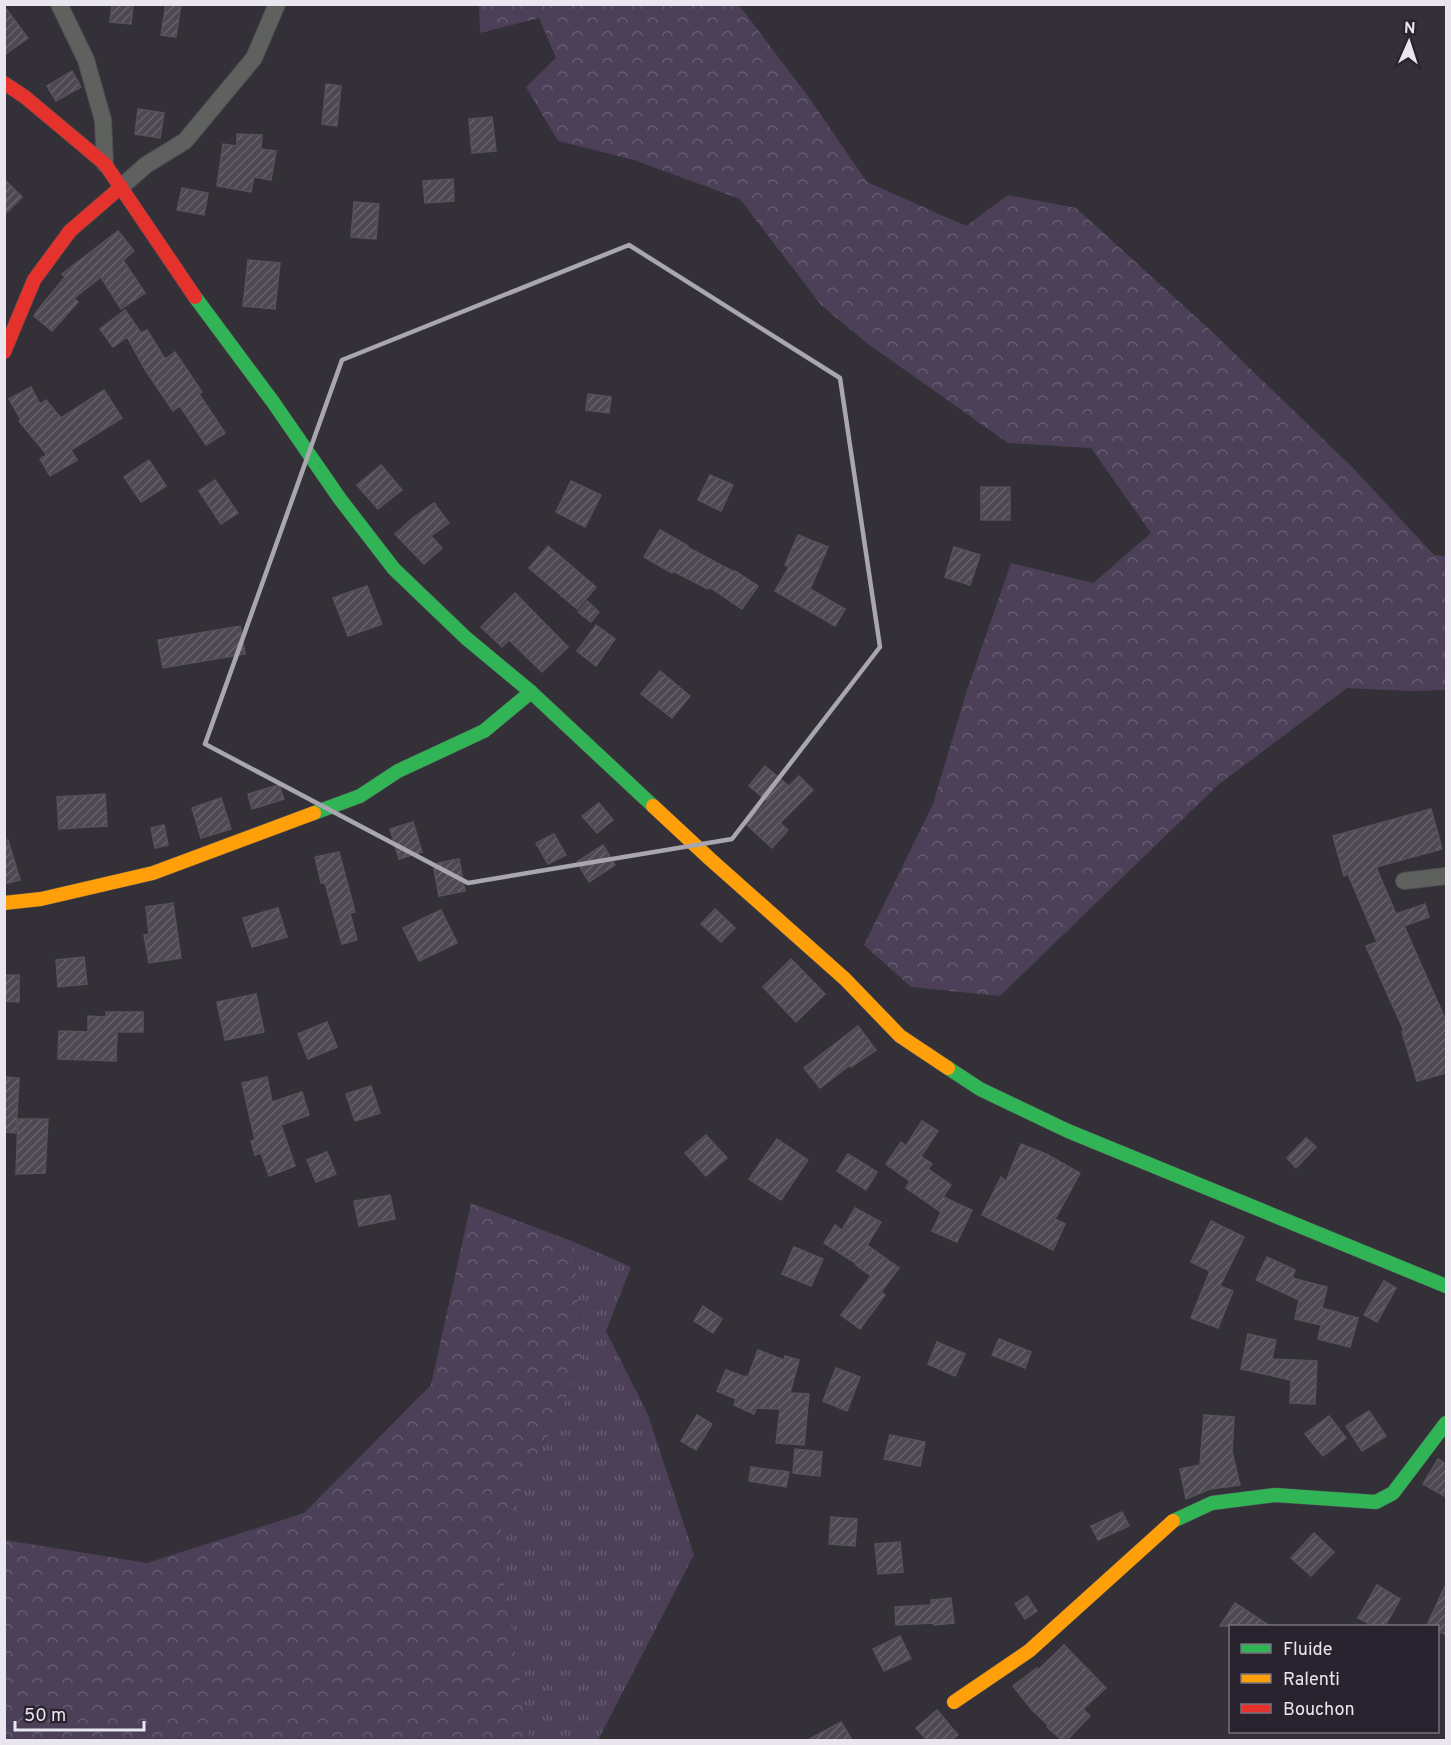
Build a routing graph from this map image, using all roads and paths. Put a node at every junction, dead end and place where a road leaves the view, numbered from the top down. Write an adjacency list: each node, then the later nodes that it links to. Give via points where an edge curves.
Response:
1 (59, 4): 4 (street, via 86,60 103,120)
2 (277, 4): 5 (street, via 254,58 185,141 146,165)
3 (4, 83): 4 (street)
4 (105, 164): 5 (street)
5 (121, 187): 6 (street, via 70,231 34,280); 7 (street, via 186,285 394,569 466,638)
6 (4, 352)
7 (531, 692): 10 (street, via 484,730 398,771 360,796 153,873); 11 (street, via 845,979 900,1036 980,1089 1068,1131)
8 (1446, 876): 9 (street)
9 (1404, 881)
10 (4, 903)
11 (1446, 1286)
12 (1446, 1423): 13 (street, via 1393,1493 1376,1502 1275,1495 1212,1503 1173,1521 1029,1651)
13 (954, 1702)

